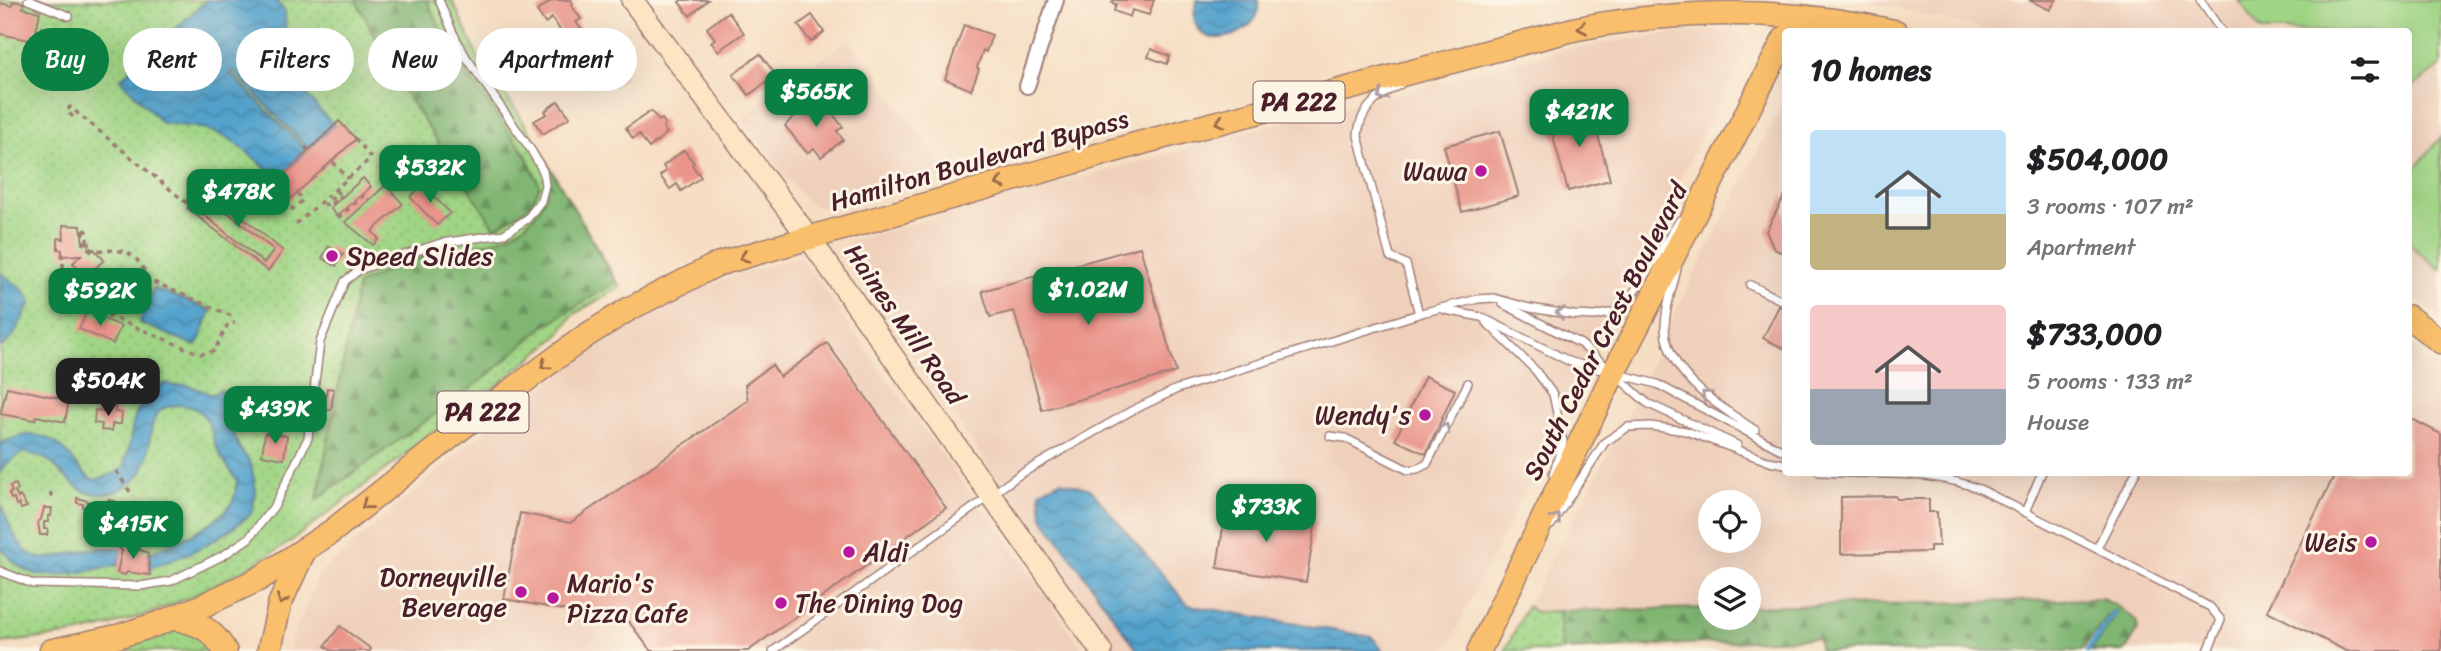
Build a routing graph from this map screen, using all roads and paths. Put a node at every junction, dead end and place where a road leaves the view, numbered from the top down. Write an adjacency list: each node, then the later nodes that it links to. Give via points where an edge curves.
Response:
1 (29, 0): 6 (lane)
2 (439, 0): 59 (lane, via 466,57 543,171 541,201 527,219 504,234 441,243 359,270 345,281 320,342 308,438 275,505 249,538 171,581 140,586 33,584)
3 (632, 0): 27 (street, Haines Mill Road)
4 (1056, 0): 12 (street)
5 (2200, 0): 9 (lane)
6 (69, 16)
7 (1796, 16): 8 (main road, Hamilton Boulevard Bypass / PA 222); 11 (main road, Hamilton Boulevard Bypass / PA 222, one-way to 11, via 1688,14 1619,21)
8 (1871, 28)
9 (2219, 28)
10 (1782, 44): 14 (main road, South Cedar Crest Boulevard)
11 (1442, 64): 27 (main road, Hamilton Boulevard Bypass / PA 222, one-way to 27, via 1144,142); 34 (lane, one-way to 34, via 1381,94 1358,126 1390,257 1406,264)
12 (1027, 86)
13 (73, 117): 22 (path, via 66,111 70,107)
14 (1744, 119): 26 (main road, South Cedar Crest Boulevard); 31 (lane, one-way to 31, via 1642,281 1614,312 1574,315)
15 (356, 139): 17 (path, via 371,158)
16 (333, 162): 17 (path)
17 (348, 179): 18 (path)
18 (335, 190): 20 (path, via 338,193 325,204 328,207); 25 (path)
19 (298, 194): 23 (path, via 303,200)
20 (341, 198)
21 (369, 200): 24 (path, via 364,195)
22 (189, 205)
23 (283, 211)
24 (338, 218)
25 (296, 224)
26 (1685, 235): 40 (main road, South Cedar Crest Boulevard); 43 (lane, one-way to 26, via 1701,391 1672,355 1666,337 1667,313)
27 (810, 238): 52 (street, Haines Mill Road); 58 (main road, Hamilton Boulevard Bypass / PA 222, one-way to 58, via 718,264 629,309 546,364)
28 (85, 244): 35 (path, via 84,230 91,250 128,251 140,261 149,280)
29 (62, 253): 38 (path, via 66,298 200,354 214,351 228,324)
30 (1751, 285): 32 (lane)
31 (1494, 298): 33 (lane); 40 (lane, via 1581,344)
32 (1782, 300)
33 (1441, 309): 34 (lane); 36 (lane)
34 (1419, 314): 52 (lane, via 1177,389)
35 (234, 317)
36 (1481, 317): 40 (lane, via 1571,362); 56 (lane, via 1535,369 1553,394 1563,442)
37 (2412, 320): 39 (main road)
38 (235, 323)
39 (2441, 342)
40 (1613, 374): 44 (lane, via 1657,384); 45 (lane, via 1647,403); 56 (main road, South Cedar Crest Boulevard)
41 (1468, 383): 42 (lane, one-way to 41, via 1345,438 1408,470 1418,469 1427,464)
42 (1330, 436)
43 (1782, 449)
44 (1782, 449)
45 (1773, 463): 46 (lane); 60 (lane, one-way to 45, via 1605,442 1628,427 1686,431)
46 (1782, 464)
47 (116, 471): 53 (path)
48 (1914, 476): 55 (lane, via 1965,482)
49 (2040, 476): 55 (lane)
50 (2134, 476): 57 (lane)
51 (50, 492): 54 (path)
52 (990, 495): 65 (lane); 66 (street, Haines Mill Road)
53 (133, 496)
54 (53, 499)
55 (2025, 512): 57 (lane)
56 (1537, 531): 60 (main road, South Cedar Crest Boulevard)
57 (2096, 548): 68 (lane, via 2210,607 2221,620)
58 (304, 551): 61 (main road, Hamilton Boulevard Bypass / PA 222, via 258,579); 64 (main road, one-way to 64, via 280,603)
59 (0, 570)
60 (1506, 596): 67 (main road, South Cedar Crest Boulevard)
61 (173, 618): 62 (main road, PA 222); 63 (main road, via 201,625)
62 (51, 651)
63 (225, 651)
64 (269, 651)
65 (773, 651)
66 (1101, 651)
67 (1479, 651)
68 (2208, 651)

